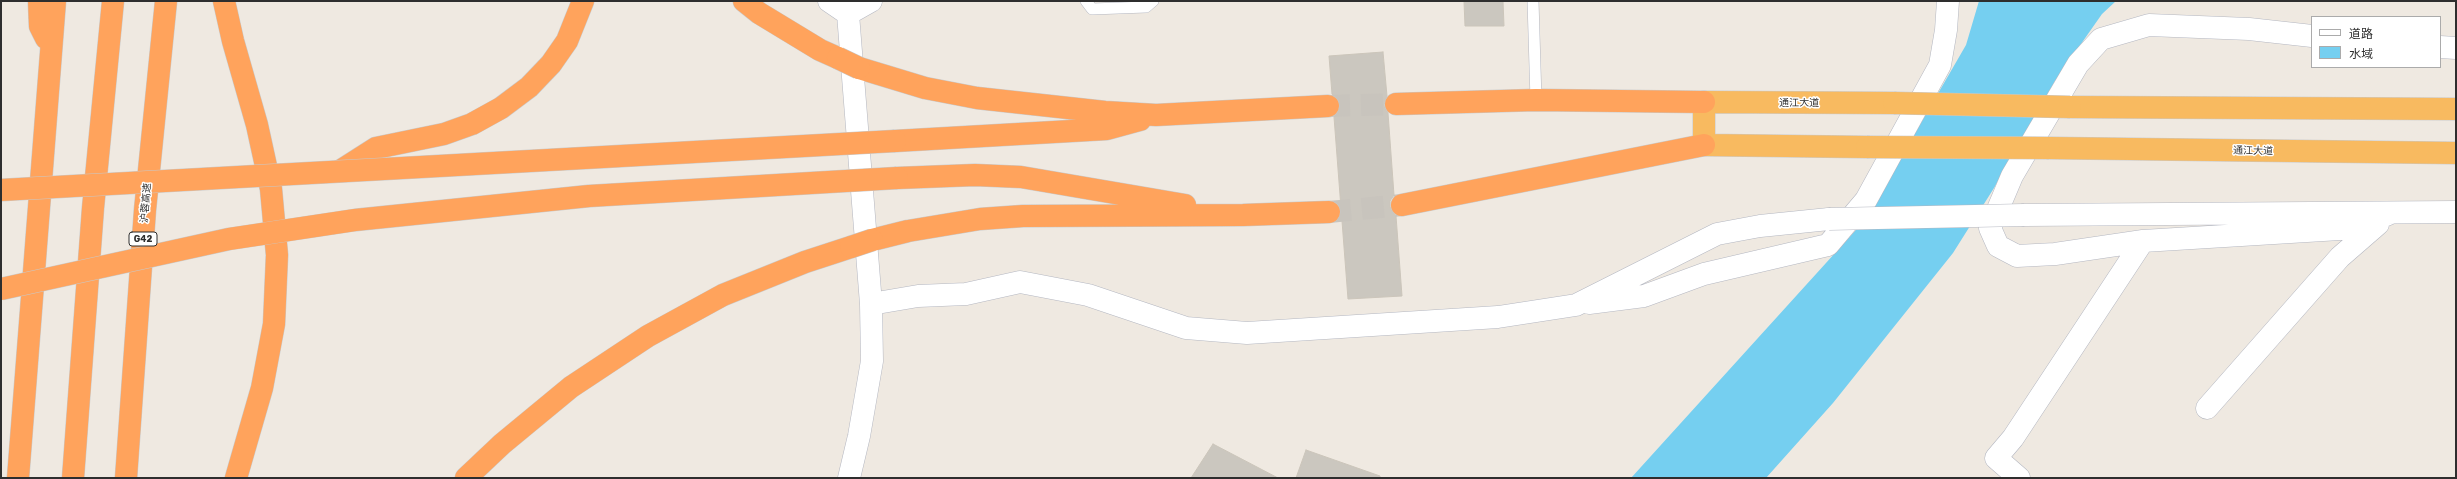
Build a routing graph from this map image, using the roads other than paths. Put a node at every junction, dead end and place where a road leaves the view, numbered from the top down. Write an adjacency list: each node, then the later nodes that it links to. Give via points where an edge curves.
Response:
1 (38, 1): 17 (highway, via 40,26)
2 (55, 1): 17 (highway)
3 (113, 1): 40 (highway, via 92,208)
4 (166, 1): 41 (highway, 沪蓉高速 / G42, via 146,210)
5 (224, 1): 42 (highway, via 271,189 277,255 274,324 262,388)
6 (583, 1): 27 (highway, via 567,41 551,64 529,87 501,108 472,124 444,134 376,148)
7 (744, 1): 24 (highway, bridge, via 820,50 859,68 925,88 1035,106)
8 (829, 1): 14 (street)
9 (871, 1): 14 (street)
10 (1086, 1): 11 (lane, via 1092,10 1146,7)
11 (1153, 1)
12 (1533, 1): 19 (lane)
13 (1948, 1): 37 (street, via 1940,65 1866,200 1828,245 1704,274 1644,296)
14 (848, 14): 36 (street)
15 (2311, 36): 34 (street, via 2249,29 2149,25 2101,39 2078,64 2012,176 1990,228 1998,246 2017,256 2055,254)
16 (2441, 47): 18 (street)
17 (51, 48): 39 (highway)
18 (2456, 48)
19 (1536, 100): 20 (highway); 21 (highway)
20 (1704, 102): 23 (highway, 通江大道, bridge); 25 (highway)
21 (1396, 104)
22 (1328, 106): 24 (highway)
23 (2456, 109)
24 (1156, 115): 27 (highway, bridge, via 1107,129)
25 (1704, 145): 26 (highway, 通江大道, bridge); 29 (highway)
26 (2456, 153)
27 (340, 172): 28 (highway, bridge)
28 (1, 190)
29 (1402, 205)
30 (1329, 212): 33 (highway)
31 (2456, 212): 32 (street)
32 (2391, 213): 34 (street, via 2356,228); 37 (street, bridge, via 1829,219 1760,226 1717,234); 38 (street, via 2340,257)
33 (1243, 215): 35 (highway, bridge, via 1021,177 975,175 588,196 355,220 229,239); 43 (highway, bridge, via 1023,216 980,219 908,231 805,262 723,296 648,336 571,387 502,444)
34 (2143, 241): 45 (street, via 2013,438 1996,458)
35 (1, 289)
36 (871, 304): 37 (street, via 918,296 966,294 1020,282 1088,294 1186,328 1247,333 1498,317); 44 (street, via 872,362)
37 (1576, 305)
38 (2207, 408)
39 (18, 478)
40 (73, 478)
41 (126, 478)
42 (236, 478)
43 (466, 478)
44 (849, 478)
45 (2019, 478)

